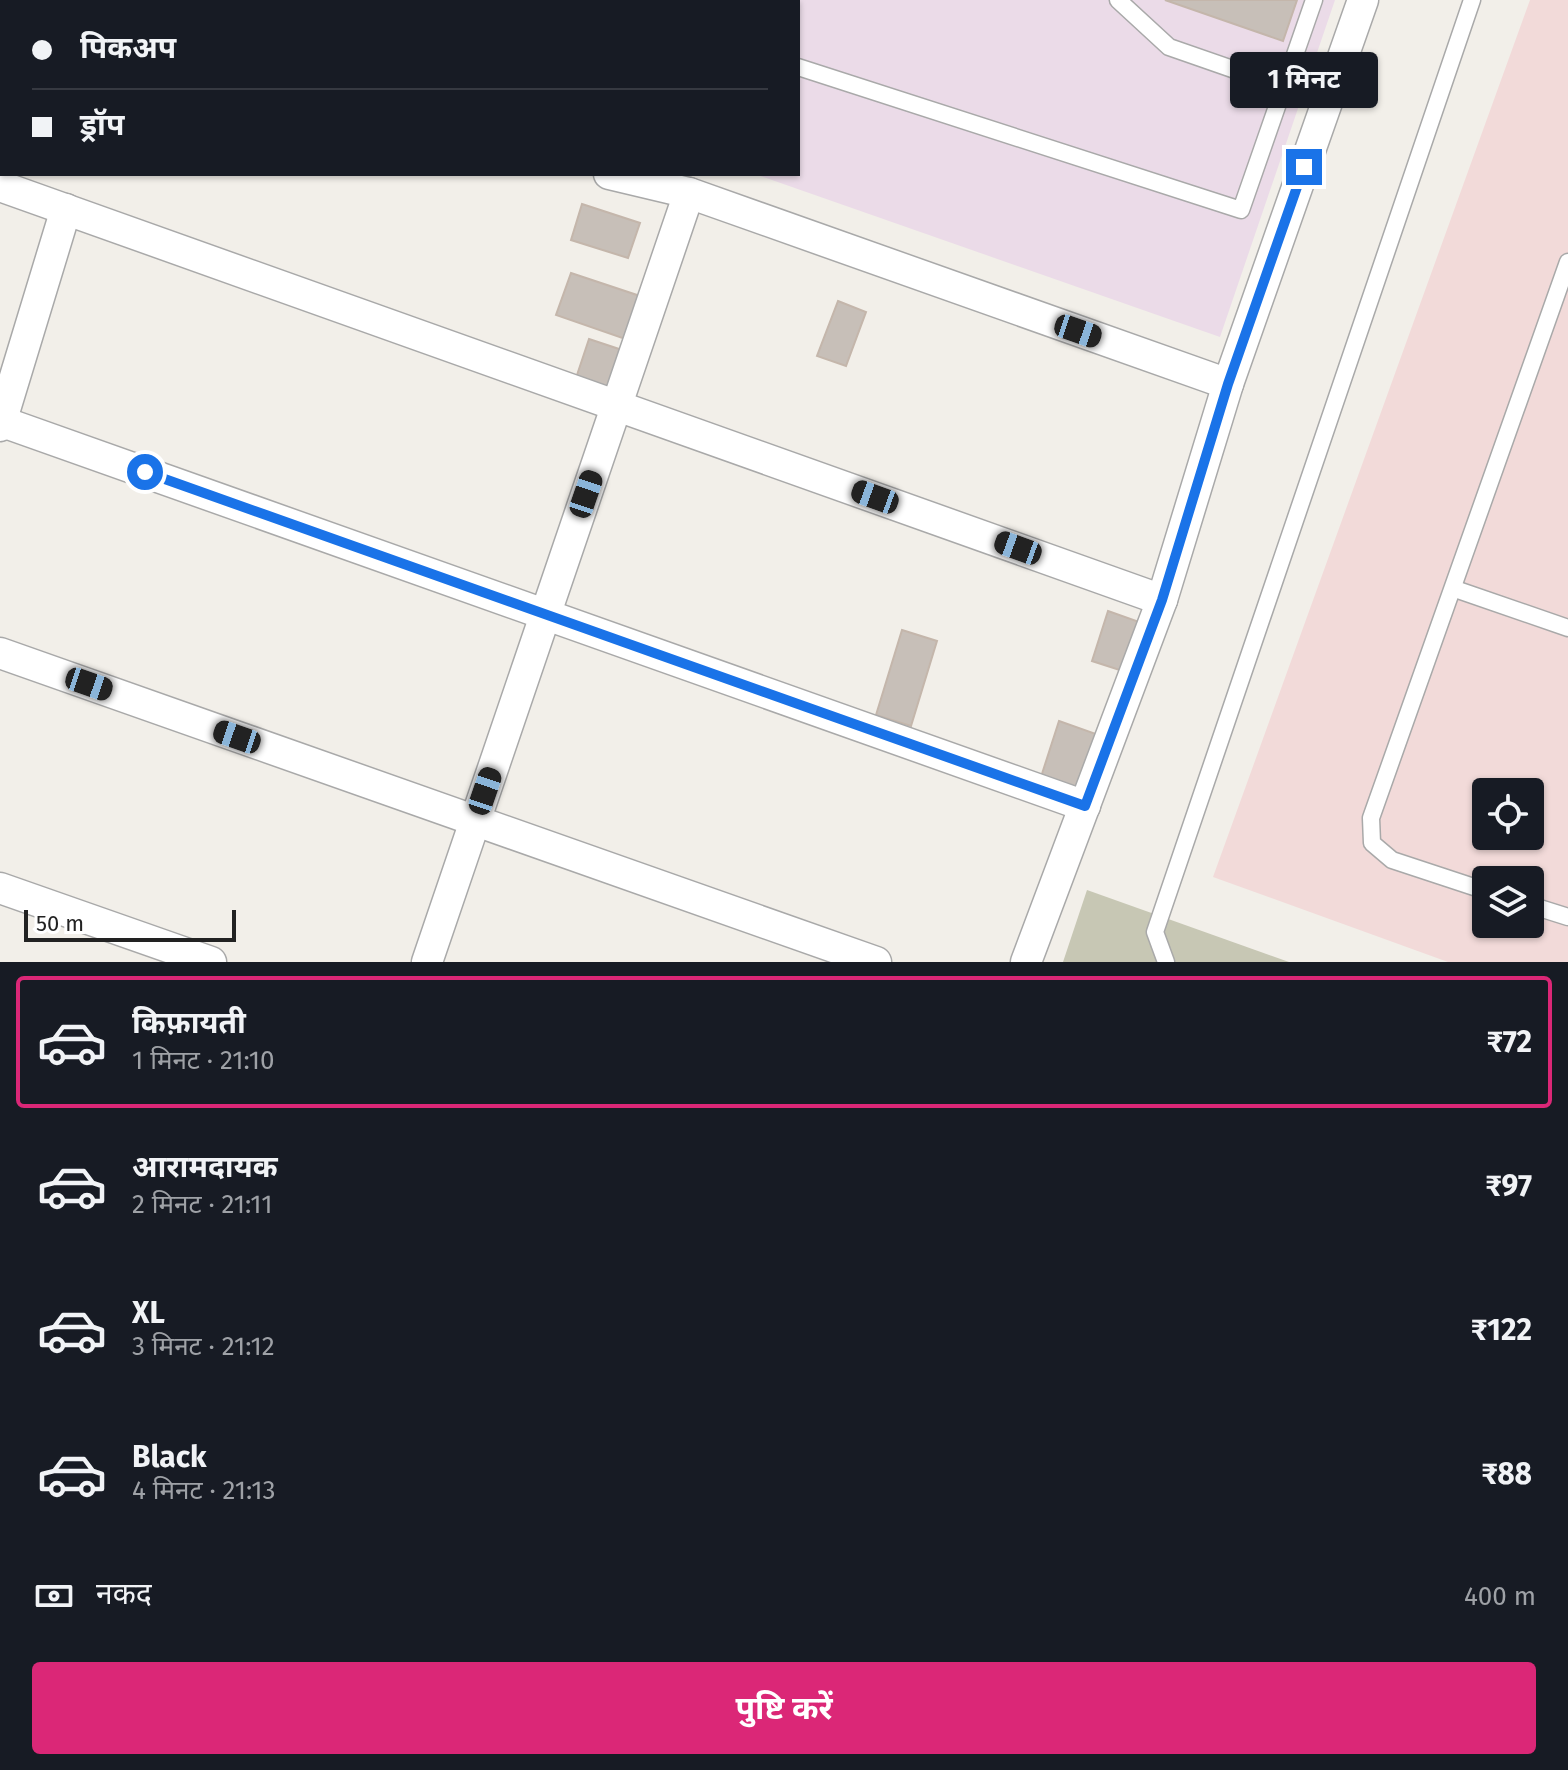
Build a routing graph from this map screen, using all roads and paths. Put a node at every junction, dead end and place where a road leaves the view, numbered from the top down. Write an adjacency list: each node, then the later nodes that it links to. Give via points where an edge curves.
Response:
1 (1118, 0): 6 (lane, via 1169,47)
2 (1314, 0): 6 (lane)
3 (1363, 0): 12 (street)
4 (1472, 0): 30 (lane, via 1155,932)
5 (800, 68): 6 (lane, via 1241,210)
6 (1284, 87)
7 (617, 176): 9 (street)
8 (0, 186): 10 (street)
9 (689, 193): 12 (street); 13 (street)
10 (66, 209): 13 (street); 14 (street)
11 (1568, 264): 15 (lane)
12 (1228, 384): 16 (street)
13 (616, 405): 16 (street); 17 (street)
14 (1, 423): 17 (street)
15 (1455, 589): 18 (lane); 22 (lane, via 1371,818 1372,843 1392,860)
16 (1162, 600): 20 (street)
17 (545, 614): 20 (street); 21 (street)
18 (1568, 628)
19 (0, 653): 21 (street)
20 (1085, 806): 29 (street)
21 (475, 820): 27 (street); 28 (street)
22 (1472, 886)
23 (0, 888): 26 (street)
24 (1544, 909): 25 (lane)
25 (1568, 917)
26 (211, 962)
27 (427, 962)
28 (876, 962)
29 (1026, 962)
30 (1166, 962)

